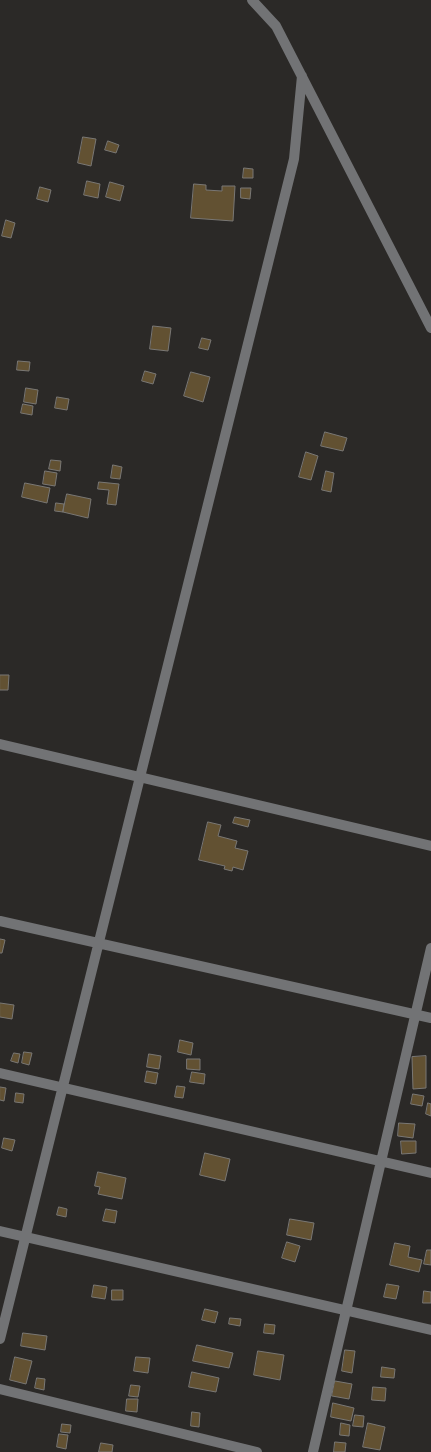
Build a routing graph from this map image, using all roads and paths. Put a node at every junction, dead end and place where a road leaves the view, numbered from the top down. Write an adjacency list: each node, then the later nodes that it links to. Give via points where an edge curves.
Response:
1 (252, 0): 2 (street, via 276,26)
2 (302, 76): 3 (street); 5 (street, via 294,160)
3 (431, 328)
4 (0, 744): 5 (street)
5 (139, 778): 6 (street); 8 (street)
6 (431, 846)
7 (0, 921): 8 (street)
8 (98, 944): 10 (street); 13 (street)
9 (431, 948): 10 (street)
10 (415, 1014): 11 (street); 14 (street)
11 (431, 1018)
12 (0, 1073): 13 (street)
13 (62, 1088): 14 (street); 17 (street)
14 (381, 1162): 15 (street); 18 (street)
15 (431, 1173)
16 (0, 1231): 17 (street)
17 (25, 1237): 18 (street); 20 (street)
18 (346, 1311): 19 (street); 23 (street)
19 (431, 1330)
20 (0, 1339)
21 (0, 1389): 22 (street)
22 (257, 1452)
23 (313, 1452)

